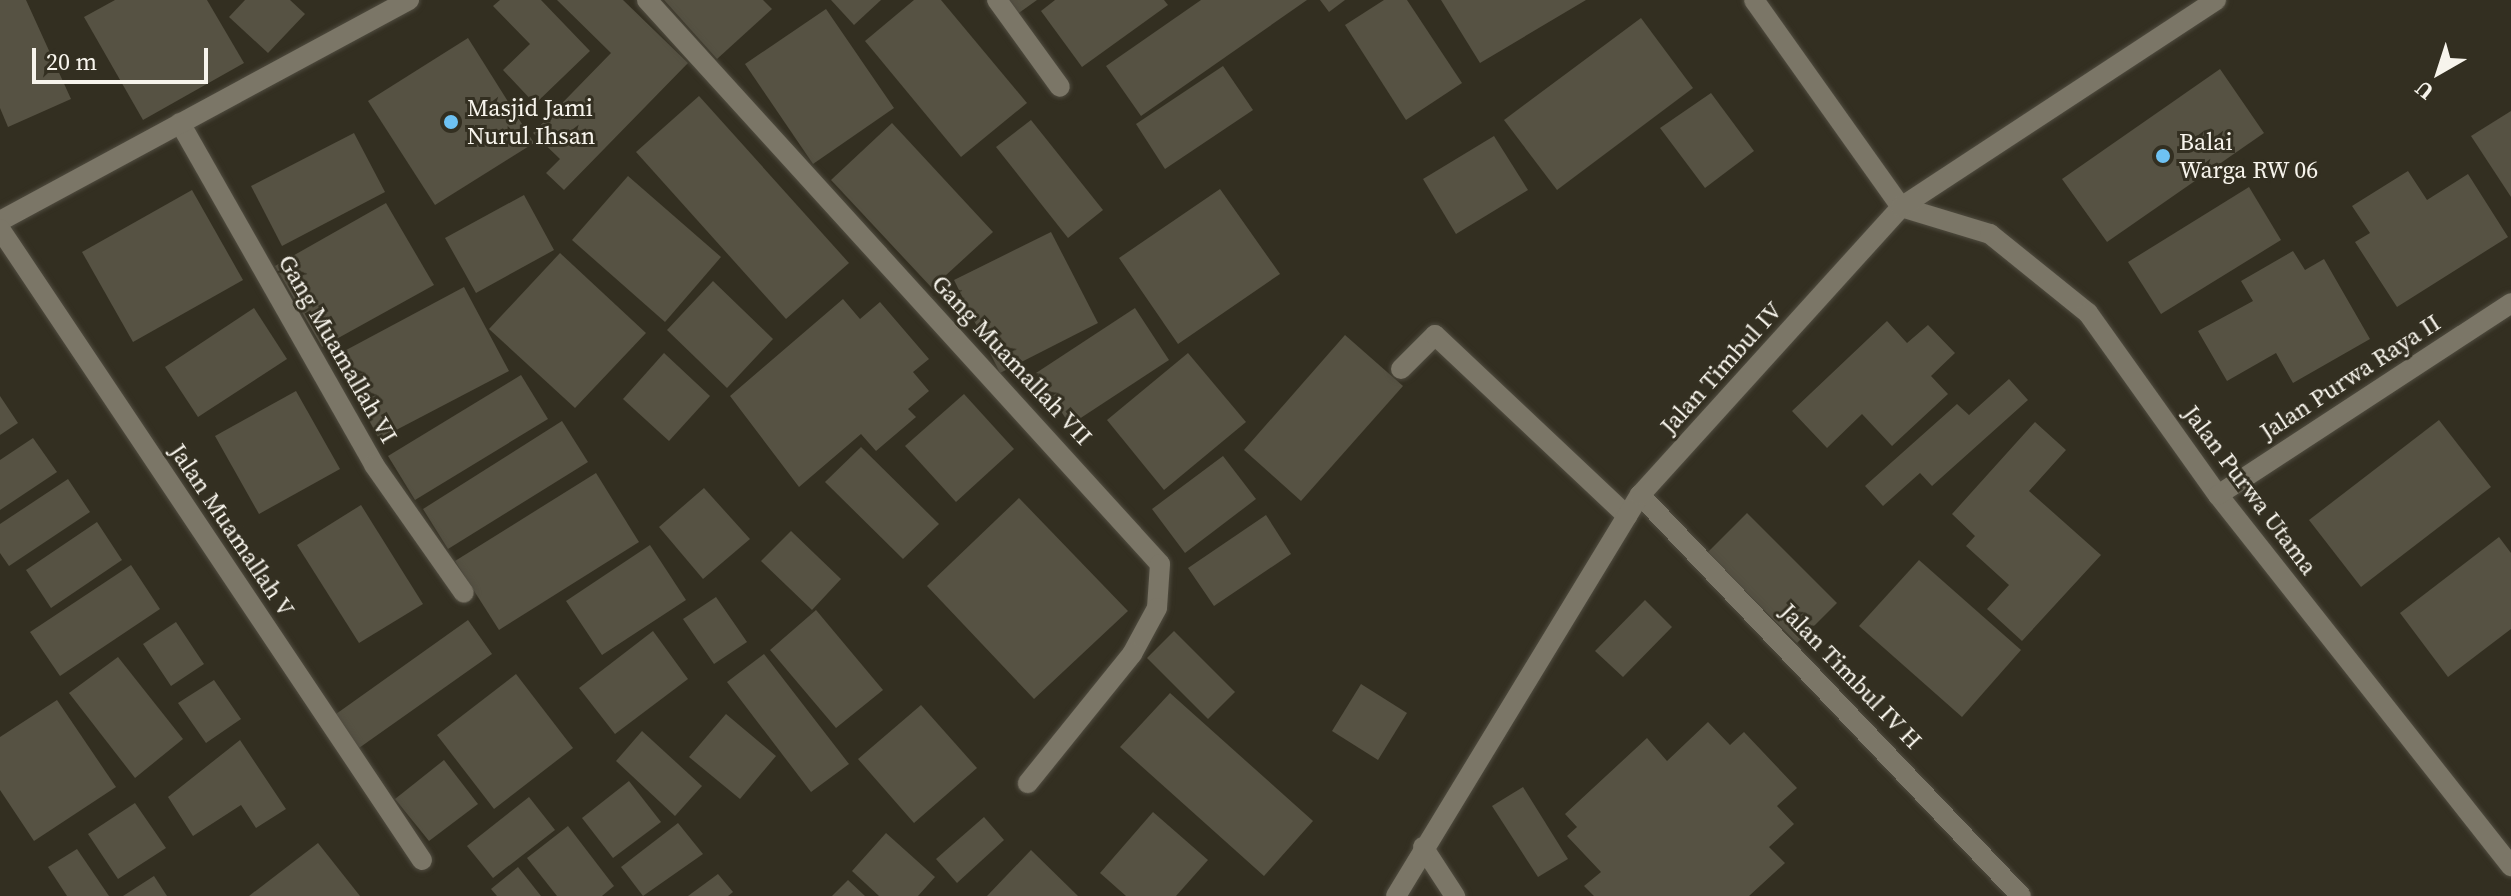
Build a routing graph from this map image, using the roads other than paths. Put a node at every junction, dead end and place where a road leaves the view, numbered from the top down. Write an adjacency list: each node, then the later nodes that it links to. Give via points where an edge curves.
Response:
1 (409, 0): 7 (street)
2 (647, 0): 17 (street, Gang Muamallah VII, via 1160,564 1157,608 1132,654)
3 (997, 0): 6 (street)
4 (1754, 0): 8 (street)
5 (2216, 0): 8 (street, Jalan Timbul IV)
6 (1060, 87)
7 (180, 123): 9 (street); 16 (street, Gang Muamallah VI, via 374,465)
8 (1901, 207): 13 (street, Jalan Timbul IV); 14 (street, Jalan Purwa Utama, via 1990,234 2056,283 2088,313)
9 (0, 221)
10 (0, 229): 19 (street, Jalan Muamallah V)
11 (2511, 303): 14 (street, Jalan Purwa Raya II)
12 (1401, 369): 15 (street, via 1435,335)
13 (1640, 495): 15 (street, Jalan Timbul IV); 23 (street, Jalan Timbul IV H)
14 (2218, 495): 20 (street, Jalan Purwa Utama)
15 (1627, 516): 18 (street, Jalan Timbul IV)
16 (464, 593)
17 (1028, 783)
18 (1423, 847): 21 (street, Jalan Timbul IV); 22 (street)
19 (422, 860)
20 (2511, 866)
21 (1396, 896)
22 (1455, 896)
23 (2021, 896)

